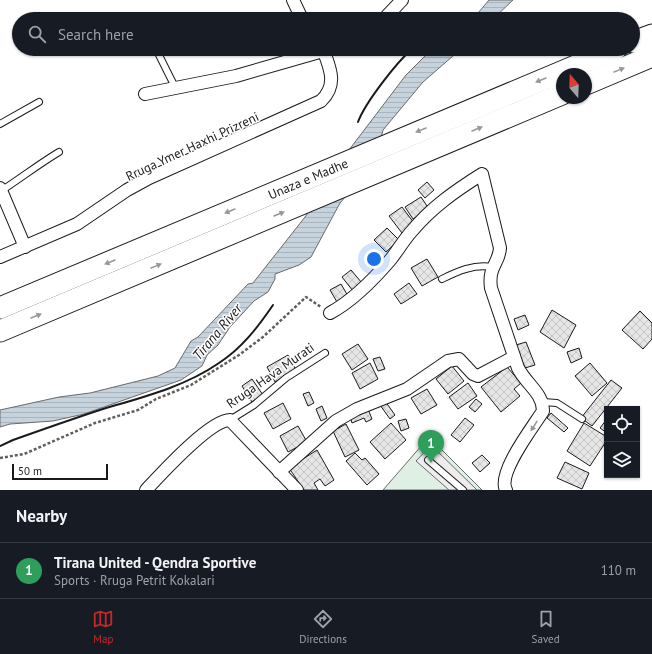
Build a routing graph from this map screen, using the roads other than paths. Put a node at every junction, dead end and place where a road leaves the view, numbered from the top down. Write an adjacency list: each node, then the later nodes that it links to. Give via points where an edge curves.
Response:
1 (293, 0): 3 (street)
2 (402, 0): 4 (street)
3 (299, 12)
4 (391, 12)
5 (652, 35): 6 (highway)
6 (640, 39)
7 (160, 56): 13 (lane)
8 (304, 56): 13 (street, via 236,76)
9 (327, 56): 20 (street, Rruga Ymer Haxhi Prizreni, via 331,88 321,101 149,178 77,224)
10 (599, 56): 24 (highway, Unaza e Madhe, one-way to 24)
11 (652, 56): 12 (highway, one-way to 11)
12 (592, 81)
13 (175, 87): 14 (street)
14 (145, 94)
15 (556, 97): 26 (highway, Unaza e Madhe, one-way to 15)
16 (39, 102): 17 (lane)
17 (0, 124)
18 (59, 152): 19 (lane)
19 (1, 189): 20 (street)
20 (25, 247): 21 (street, Rruga Ymer Haxhi Prizreni)
21 (0, 257)
22 (492, 267): 23 (lane, via 481,265); 25 (street, via 500,254 500,248 482,174 438,203 371,281 342,307); 28 (street, via 491,288)
23 (442, 279)
24 (0, 308)
25 (330, 313)
26 (0, 331)
27 (325, 353): 31 (lane, Rruga Hava Murati, via 286,378 254,405)
28 (514, 357): 29 (street, via 522,376); 33 (street, via 478,376 459,359 448,362 407,389 357,409 336,421)
29 (543, 402): 30 (lane, via 557,403); 37 (street, one-way to 37, via 543,411 510,462 503,483)
30 (582, 419)
31 (230, 420): 33 (street, Rruga Hava Murati); 34 (street, Rruga Hava Murati, via 224,420 216,425 193,444)
32 (428, 460): 36 (lane)
33 (279, 472): 35 (street, Rruga Hava Murati)
34 (146, 490)
35 (297, 490)
36 (463, 490)
37 (506, 490)

